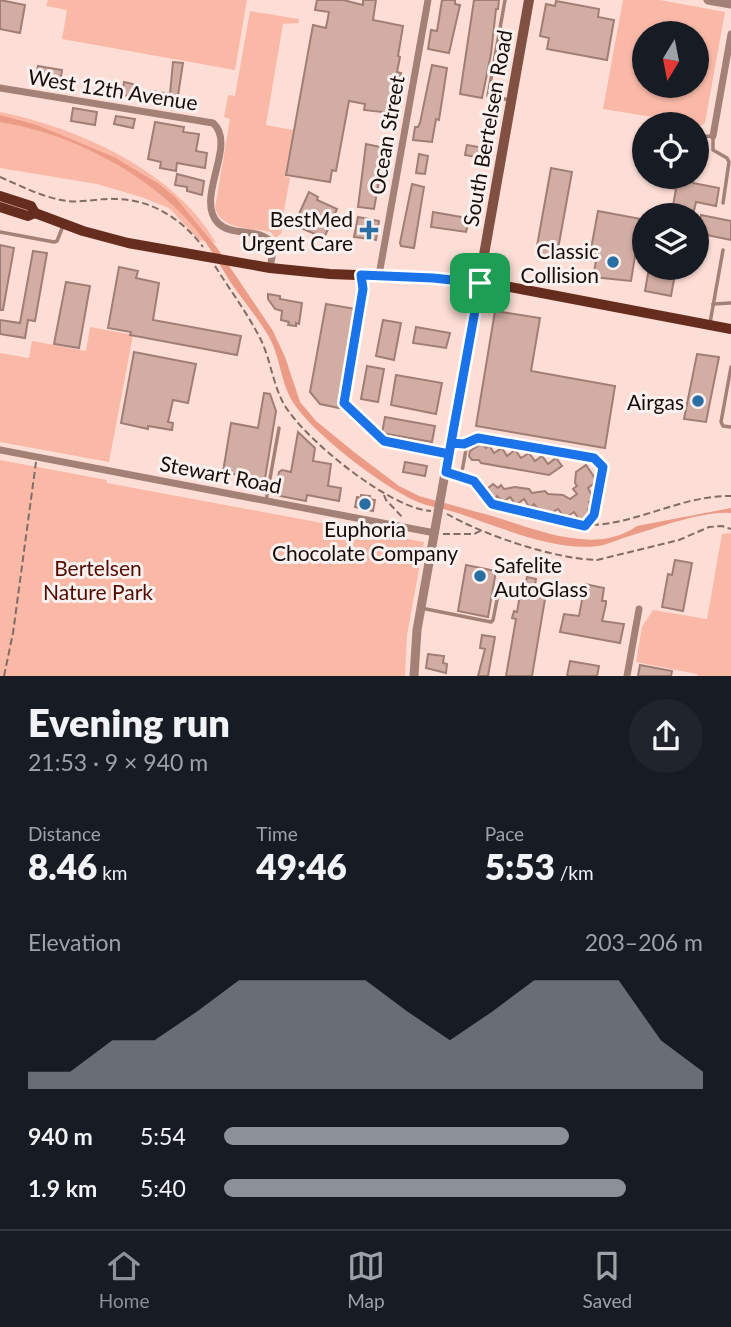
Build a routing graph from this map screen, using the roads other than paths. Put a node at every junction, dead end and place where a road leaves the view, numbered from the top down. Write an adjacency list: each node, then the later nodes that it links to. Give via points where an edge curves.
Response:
1 (428, 0): 20 (street, Ocean Street)
2 (505, 0): 8 (lane, via 488,96)
3 (529, 0): 8 (main road, South Bertelsen Road)
4 (708, 0): 5 (street)
5 (731, 4)
6 (731, 34): 10 (street)
7 (0, 88): 18 (street, West 12th Avenue, via 206,122 218,128 221,139 212,212 224,227 269,240 273,251)
8 (512, 100): 21 (main road, South Bertelsen Road)
9 (709, 136): 10 (lane)
10 (713, 136): 12 (lane, via 713,150 729,162)
11 (0, 196): 14 (main road, via 31,206)
12 (723, 203)
13 (0, 207): 14 (main road, via 28,216)
14 (35, 213): 15 (main road)
15 (64, 224): 16 (lane, via 56,242); 18 (main road, via 111,240)
16 (0, 232)
17 (723, 250): 23 (lane)
18 (270, 268): 19 (main road)
19 (361, 275): 20 (main road); 32 (lane, via 363,289 346,406 384,441)
20 (379, 275): 21 (main road)
21 (480, 283): 24 (main road); 29 (street, South Bertelsen Road)
22 (731, 303): 23 (lane)
23 (713, 304): 24 (lane)
24 (709, 325): 25 (main road)
25 (731, 329)
26 (731, 367): 27 (lane, via 721,422)
27 (731, 427)
28 (279, 428): 35 (lane)
29 (451, 443): 30 (lane); 32 (street, South Bertelsen Road)
30 (466, 445): 34 (lane); 34 (lane, via 478,438 594,458 603,467 594,515 580,527 492,504 475,482)
31 (0, 450): 35 (street, Stewart Road)
32 (449, 454): 33 (street, South Bertelsen Road)
33 (446, 472): 34 (lane); 36 (street, South Bertelsen Road)
34 (461, 477)
35 (266, 501): 36 (street, Stewart Road)
36 (435, 533): 38 (street, South Bertelsen Road)
37 (499, 585): 38 (lane, via 492,621)
38 (421, 608): 40 (street, South Bertelsen Road)
39 (639, 609): 41 (street)
40 (414, 676)
41 (627, 676)

